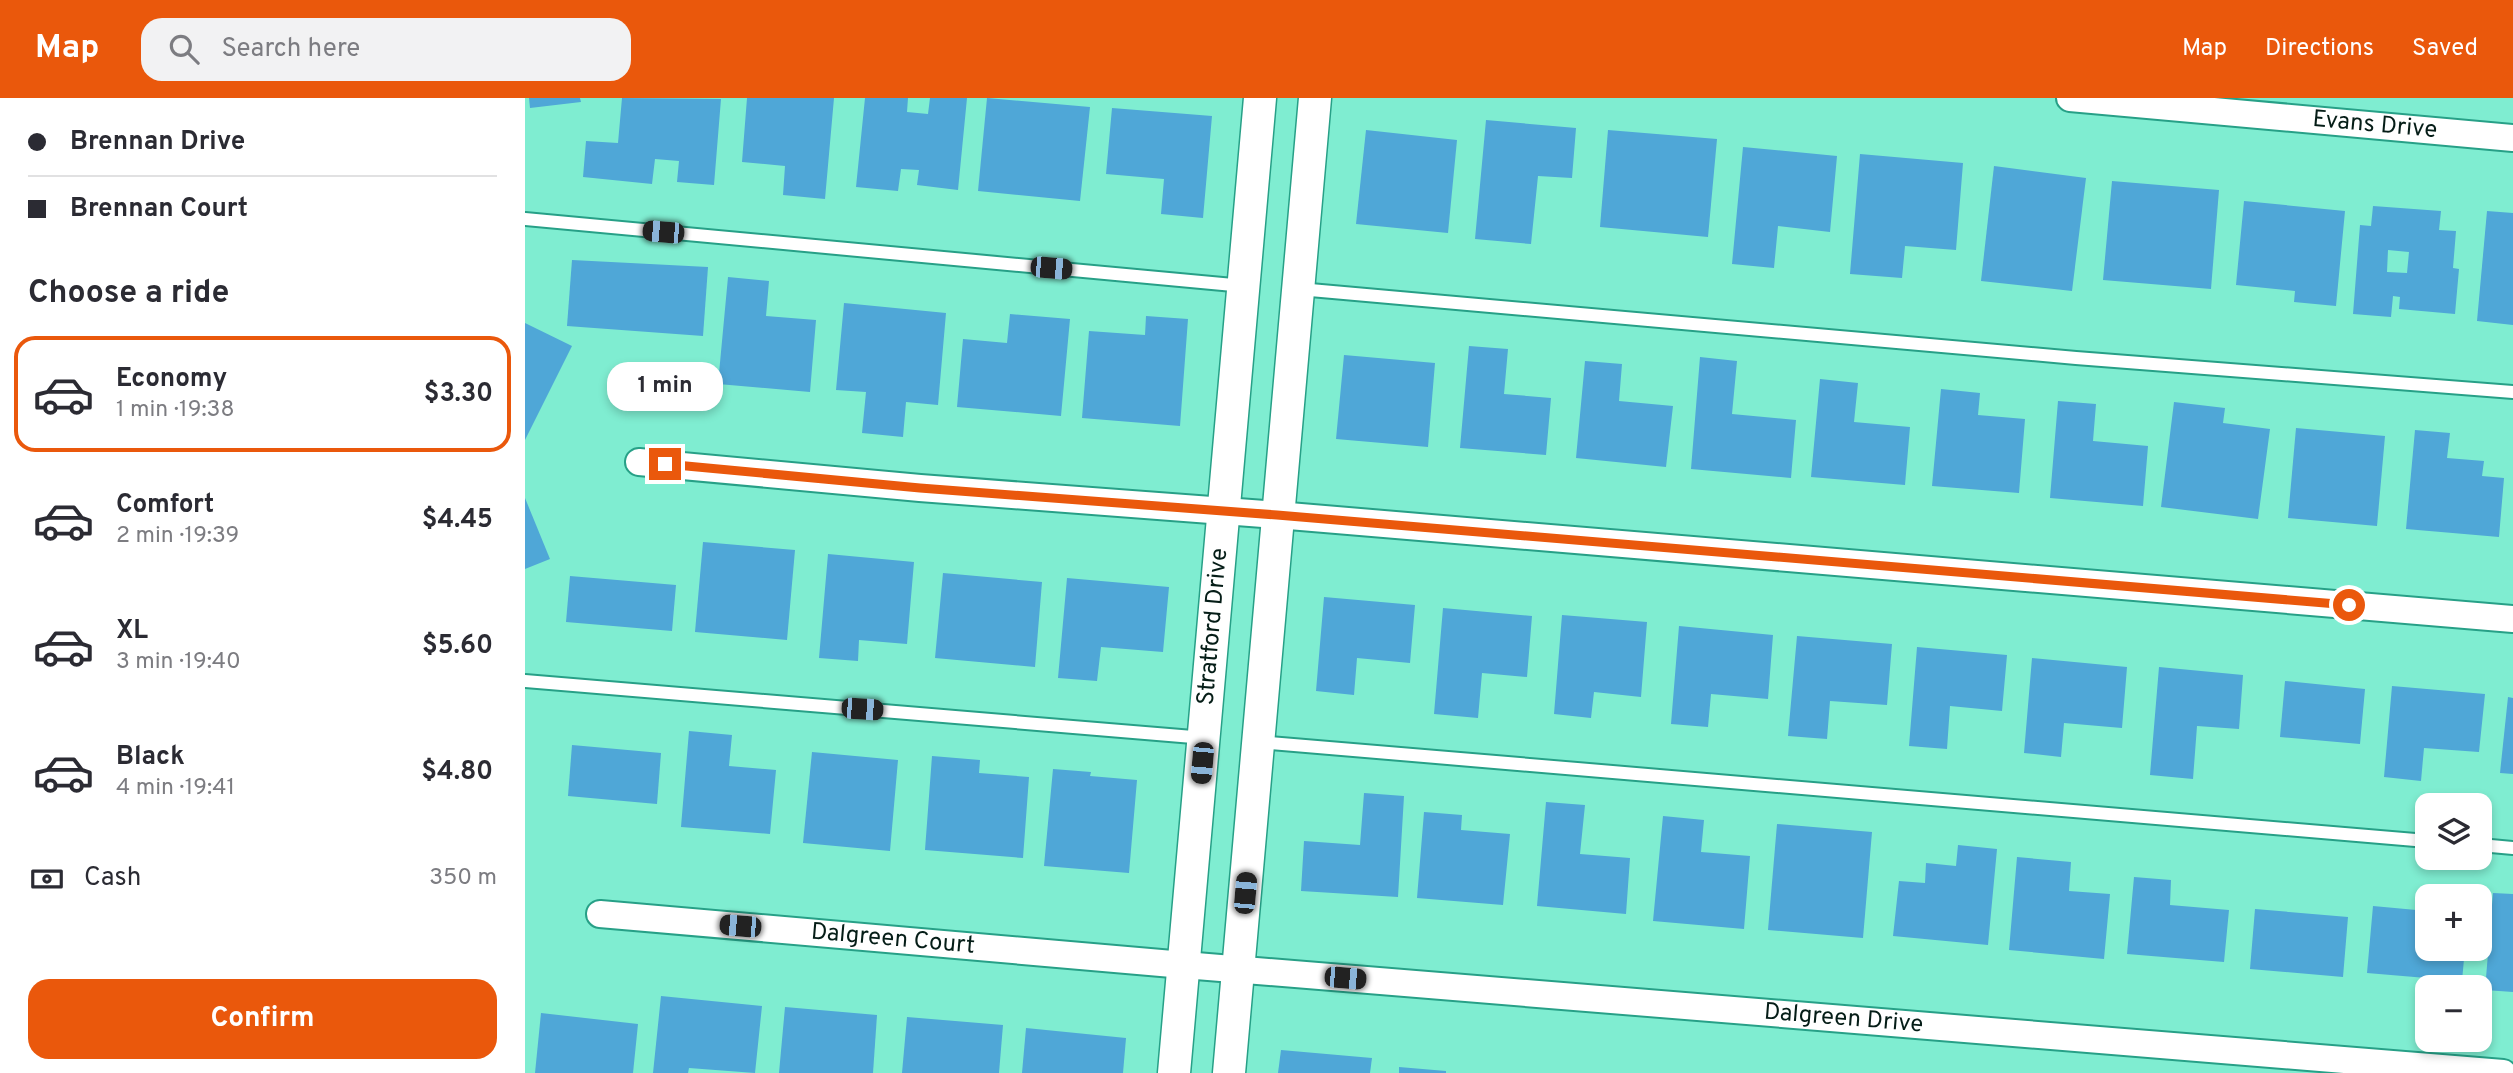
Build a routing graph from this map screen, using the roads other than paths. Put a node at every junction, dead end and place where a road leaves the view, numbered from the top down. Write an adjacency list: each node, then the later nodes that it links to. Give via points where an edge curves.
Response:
1 (1260, 98): 6 (street, Stratford Drive)
2 (1315, 98): 7 (street)
3 (2070, 98): 4 (street, Evans Drive)
4 (2513, 138)
5 (525, 219): 6 (lane)
6 (1245, 286): 10 (street, Stratford Drive)
7 (1299, 289): 8 (lane); 11 (street)
8 (2513, 392)
9 (639, 462): 10 (street)
10 (1224, 512): 11 (street); 14 (street, Stratford Drive)
11 (1277, 515): 12 (street); 15 (street)
12 (2513, 619)
13 (525, 681): 14 (lane)
14 (1205, 738): 20 (street, Stratford Drive)
15 (1258, 741): 16 (lane); 21 (street)
16 (2415, 840)
17 (2492, 846): 18 (lane)
18 (2513, 848)
19 (600, 914): 20 (street, Dalgreen Court)
20 (1184, 965): 21 (street, Dalgreen Drive); 22 (street, Stratford Drive)
21 (1238, 969): 23 (street); 24 (street, Dalgreen Drive)
22 (1174, 1073)
23 (1229, 1073)
24 (2503, 1073)

